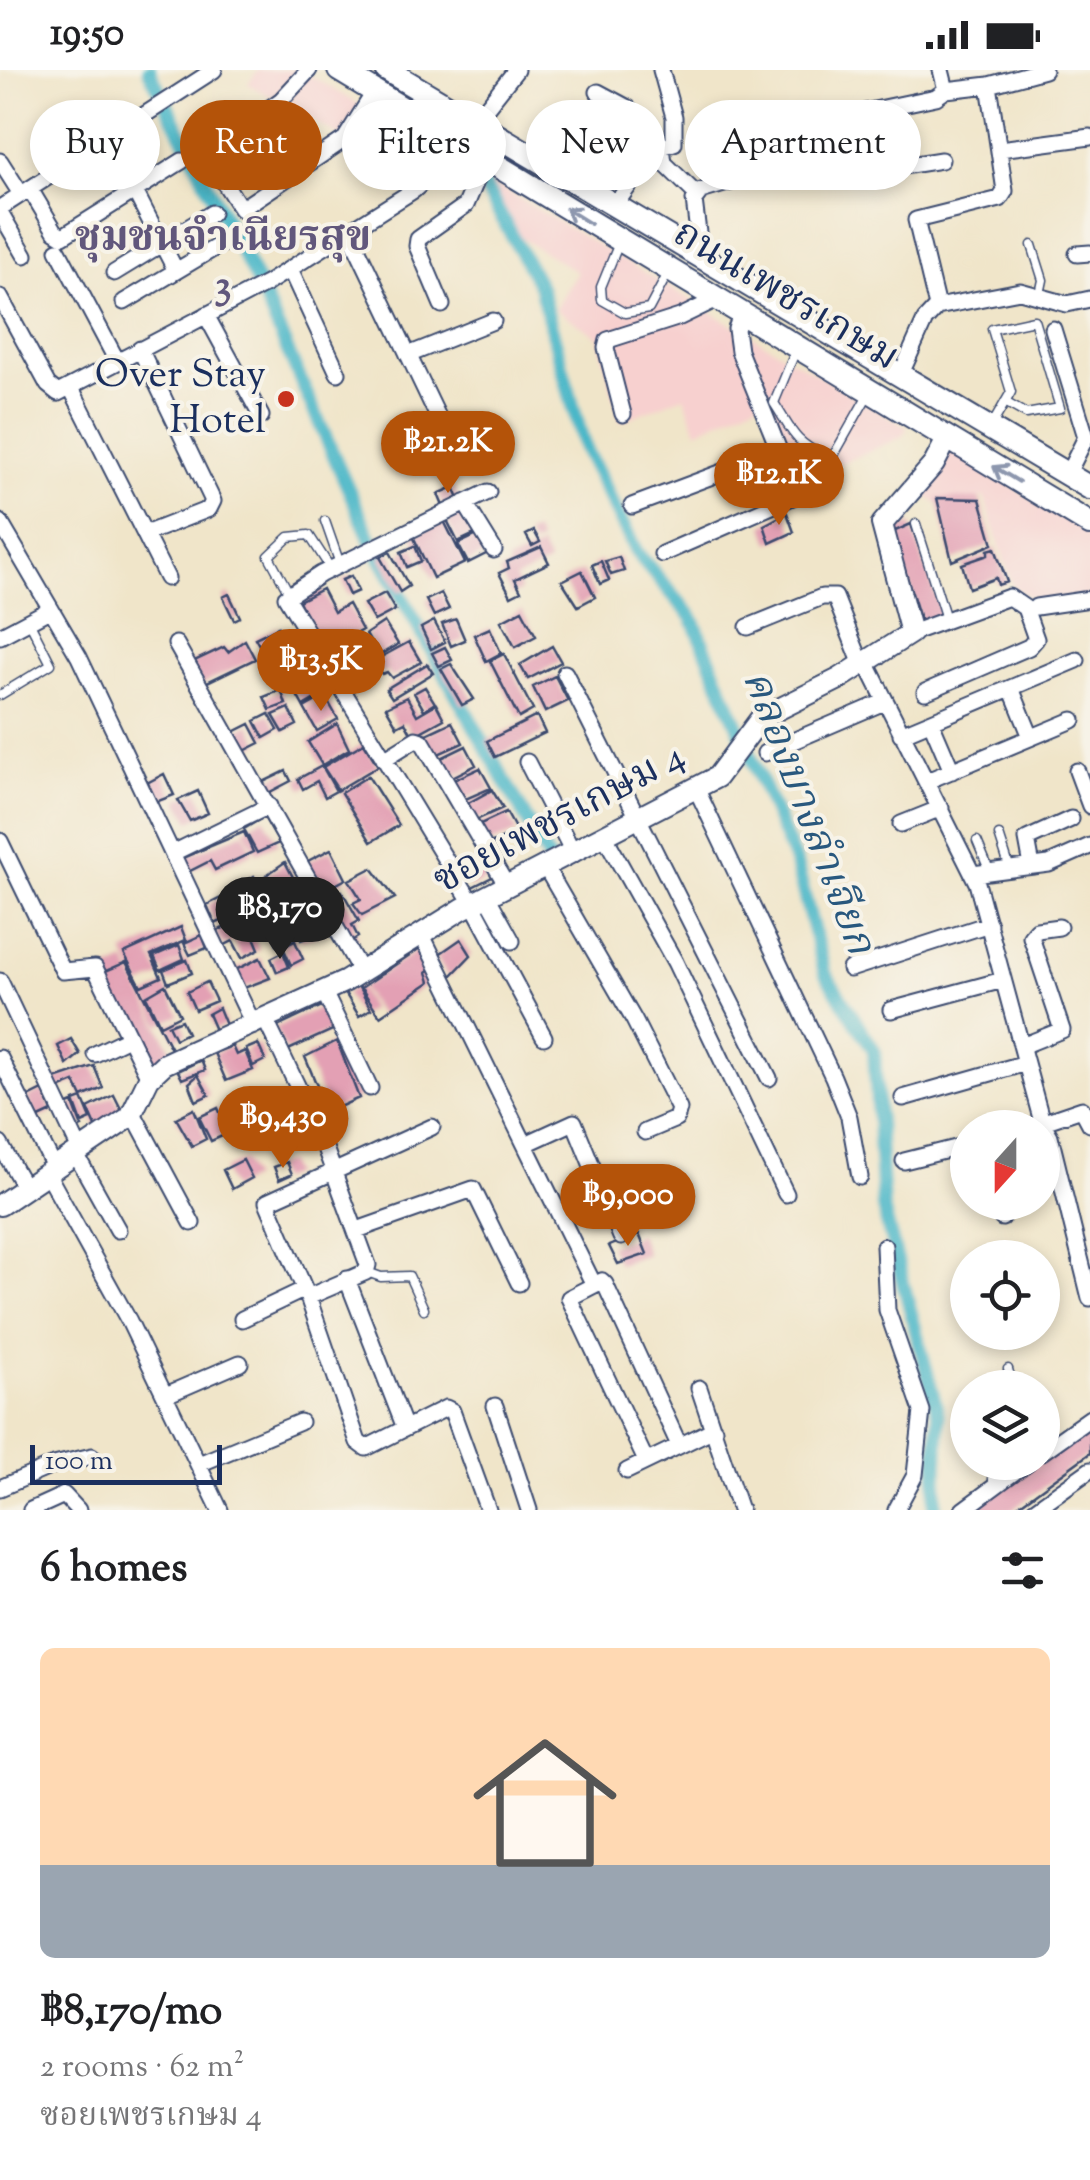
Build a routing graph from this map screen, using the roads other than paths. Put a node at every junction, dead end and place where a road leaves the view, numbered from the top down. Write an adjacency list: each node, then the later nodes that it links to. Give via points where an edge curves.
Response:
1 (214, 70): 19 (street)
2 (309, 70): 12 (street, via 275,105 210,149 206,159 241,209 344,139)
3 (318, 70): 12 (main road)
4 (339, 70): 12 (main road, ถนนเพชรเกษม)
5 (387, 70): 10 (main road, ถนนเพชรเกษม)
6 (516, 70): 17 (street)
7 (661, 70): 31 (street, via 676,126 674,143 662,147 664,163)
8 (941, 70): 13 (street)
9 (1044, 70): 11 (street)
10 (416, 77): 16 (main road, ถนนเพชรเกษม)
11 (990, 85): 13 (street); 22 (street)
12 (372, 89): 15 (main road, ถนนเพชรเกษม)
13 (946, 90): 18 (street)
14 (598, 92): 32 (street, via 628,108 652,143)
15 (390, 100)
16 (447, 100)
17 (493, 100)
18 (921, 100)
19 (160, 104)
20 (1090, 137): 22 (street)
21 (506, 140): 32 (main road, ถนนเพชรเกษม)
22 (1000, 149): 53 (street, via 1004,197 916,220)
23 (941, 160): 31 (street, via 866,172 825,154)
24 (0, 161): 30 (street)
25 (506, 170): 37 (main road, ถนนเพชรเกษม, one-way to 25)
26 (30, 188): 30 (street)
27 (137, 190): 30 (street, via 63,236); 38 (street)
28 (414, 190): 35 (street)
29 (472, 190): 52 (street, via 466,205 418,239)
30 (25, 191): 33 (street)
31 (696, 194): 42 (street)
32 (615, 205): 42 (main road, ถนนเพชรเกษม)
33 (0, 210): 41 (street)
34 (212, 213): 38 (street)
35 (349, 231): 43 (street); 60 (street)
36 (228, 240): 44 (street)
37 (620, 241): 45 (main road, ถนนเพชรเกษม); 45 (lane, via 599,294 620,310 649,309)
38 (164, 244): 44 (street); 46 (street)
39 (1032, 245): 47 (lane, via 1043,280)
40 (58, 250): 61 (street)
41 (25, 255)
42 (701, 257): 63 (main road, ถนนเพชรเกษม)
43 (290, 269): 54 (street); 62 (street)
44 (176, 270): 51 (street)
45 (669, 271): 50 (main road, ถนนเพชรเกษม)
46 (114, 273)
47 (1040, 294): 49 (street, via 1067,304); 53 (street)
48 (0, 298): 64 (street, via 48,385 58,393)
49 (1090, 299)
50 (715, 300): 55 (main road, ถนนเพชรเกษม); 67 (street, via 608,340)
51 (124, 302)
52 (442, 305)
53 (937, 307): 63 (street)
54 (206, 315): 58 (street); 68 (street)
55 (741, 315): 59 (main road, ถนนเพชรเกษม); 73 (street, via 739,351)
56 (493, 321): 60 (street)
57 (1053, 328): 70 (street)
58 (140, 349): 61 (street); 83 (street, via 213,501 209,509)
59 (797, 349): 65 (main road, ถนนเพชรเกษม); 65 (lane, via 774,404 793,439 810,450 824,457 835,452)
60 (408, 355): 72 (street)
61 (117, 361): 64 (street)
62 (338, 373)
63 (900, 376): 69 (main road, ถนนเพชรเกษม)
64 (71, 388): 83 (street)
65 (869, 392): 71 (main road, ถนนเพชรเกษม)
66 (1005, 402): 66 (lane, via 1011,392 992,329 1034,320 1060,408 1026,414); 69 (lane)
67 (623, 414)
68 (262, 416)
69 (989, 428): 74 (main road, ถนนเพชรเกษม)
70 (1088, 437): 74 (street)
71 (947, 439): 82 (main road, ถนนเพชรเกษม, one-way to 71); 95 (street, via 882,524)
72 (450, 442)
73 (779, 451): 78 (street); 85 (street, via 797,489 794,498)
74 (1067, 475): 75 (main road, ถนนเพชรเกษม)
75 (1090, 488)
76 (488, 492): 77 (street)
77 (465, 503): 84 (street); 86 (street)
78 (632, 506)
79 (325, 521): 86 (lane)
80 (0, 522): 91 (street)
81 (916, 524): 92 (lane)
82 (1090, 524)
83 (145, 534): 87 (street)
84 (494, 550)
85 (662, 554)
86 (336, 568): 88 (street); 88 (lane, via 309,535 289,537 269,556)
87 (167, 578)
88 (288, 598): 110 (street)
89 (1090, 599): 90 (street)
90 (1036, 607)
91 (50, 610): 93 (street); 127 (street)
92 (946, 618): 95 (street); 102 (street, via 1009,596 1025,608 1036,639)
93 (29, 621): 96 (street); 103 (lane, via 50,664)
94 (748, 626): 99 (street, via 835,596)
95 (912, 633): 99 (street, ซอยเพชรเกษม 4)
96 (0, 636)
97 (176, 644): 116 (street)
98 (1078, 660): 101 (street)
99 (864, 663): 104 (street); 115 (street, ซอยเพชรเกษม 4, via 762,718 726,768)
100 (565, 673): 119 (street)
101 (1011, 688): 106 (street); 108 (street)
102 (925, 692)
103 (0, 694)
104 (884, 702): 107 (street); 109 (street)
105 (1073, 720): 108 (street)
106 (931, 722): 107 (street); 112 (street)
107 (901, 734): 114 (street)
108 (1031, 737): 112 (street)
109 (765, 754)
110 (384, 759): 132 (street, via 422,741); 133 (street)
111 (526, 762): 128 (street)
112 (952, 770): 114 (street)
113 (1077, 771): 117 (street)
114 (927, 781): 118 (street)
115 (696, 788): 119 (street, ซอยเพชรเกษม 4); 167 (street, via 833,1077 849,1117)
116 (269, 806): 127 (street); 139 (street)
117 (1090, 806)
118 (941, 808): 121 (street); 131 (street)
119 (639, 819): 123 (street, ซอยเพชรเกษม 4); 151 (street)
120 (1070, 819): 129 (street, via 1027,839)
121 (902, 824)
122 (999, 834): 130 (lane)
123 (605, 837): 128 (street, ซอยเพชรเกษม 4); 170 (street, via 675,962)
124 (978, 841): 131 (lane)
125 (0, 842): 146 (street, via 63,971 95,968)
126 (1090, 846): 129 (street)
127 (175, 852): 144 (street)
128 (556, 863): 132 (street, ซอยเพชรเกษม 4); 159 (street, via 679,1109 676,1119)
129 (1032, 866): 130 (street)
130 (1010, 869): 131 (street)
131 (982, 873): 134 (street)
132 (506, 886): 133 (street, ซอยเพชรเกษม 4)
133 (479, 900): 136 (street, ซอยเพชรเกษม 4); 137 (street); 145 (street)
134 (989, 924): 138 (street); 140 (street)
135 (1058, 926): 148 (street, via 1031,936 1062,1030)
136 (421, 933): 139 (street, ซอยเพชรเกษม 4); 160 (street)
137 (512, 941)
138 (850, 969)
139 (361, 972): 142 (street, ซอยเพชรเกษม 4)
140 (1002, 980): 143 (street); 148 (street)
141 (0, 981): 163 (street)
142 (324, 992): 144 (street, ซอยเพชรเกษม 4); 152 (street)
143 (891, 1010)
144 (260, 1024): 150 (street, ซอยเพชรเกษม 4, via 164,1064); 165 (street)
145 (544, 1037)
146 (128, 1038): 147 (street); 150 (street)
147 (95, 1054)
148 (1024, 1054): 153 (street); 154 (street)
149 (0, 1058): 166 (street)
150 (149, 1078): 155 (street)
151 (769, 1078)
152 (370, 1088)
153 (903, 1098)
154 (1040, 1110)
155 (133, 1113): 163 (street); 172 (street)
156 (1060, 1121): 157 (street, via 1082,1109)
157 (1090, 1124)
158 (432, 1127): 165 (street)
159 (646, 1132)
160 (528, 1143): 175 (street, via 574,1122); 179 (street)
161 (0, 1144): 169 (street)
162 (950, 1150): 164 (street)
163 (78, 1152): 166 (street); 173 (street)
164 (904, 1161)
165 (335, 1171): 174 (street); 181 (street, via 267,1202)
166 (51, 1172): 169 (street); 187 (street)
167 (860, 1177)
168 (1060, 1183): 182 (street)
169 (26, 1190): 171 (street)
170 (786, 1194)
171 (0, 1205)
172 (192, 1223)
173 (118, 1230)
174 (357, 1230): 177 (street); 180 (street, via 473,1188)
175 (621, 1237)
176 (884, 1246): 210 (street, via 887,1310 922,1412 915,1475)
177 (366, 1272): 178 (street); 183 (lane, via 409,1276)
178 (348, 1280): 181 (street); 191 (street)
179 (593, 1283): 194 (street, via 602,1280); 196 (street, via 570,1298)
180 (519, 1284)
181 (306, 1294): 184 (street); 191 (street, via 361,1446)
182 (1090, 1298)
183 (424, 1309)
184 (242, 1320)
185 (240, 1364): 187 (street)
186 (699, 1388): 192 (street)
187 (166, 1395): 197 (street)
188 (494, 1406): 208 (street)
189 (1090, 1418): 193 (street)
190 (300, 1422): 197 (street)
191 (404, 1428): 207 (street, via 440,1409 452,1412)
192 (714, 1429): 194 (street); 209 (street)
193 (1060, 1437)
194 (679, 1445): 196 (street)
195 (92, 1456): 202 (street)
196 (646, 1461): 199 (street)
197 (200, 1464): 206 (street)
198 (1090, 1470): 212 (street)
199 (627, 1471)
200 (993, 1480): 203 (lane)
201 (1004, 1480): 203 (street)
202 (0, 1488)
203 (993, 1488): 211 (street)
204 (31, 1510): 205 (street, via 64,1495)
205 (78, 1510)
206 (220, 1510)
207 (488, 1510)
208 (530, 1510)
209 (740, 1510)
210 (896, 1510)
211 (963, 1510)
212 (1034, 1510)

